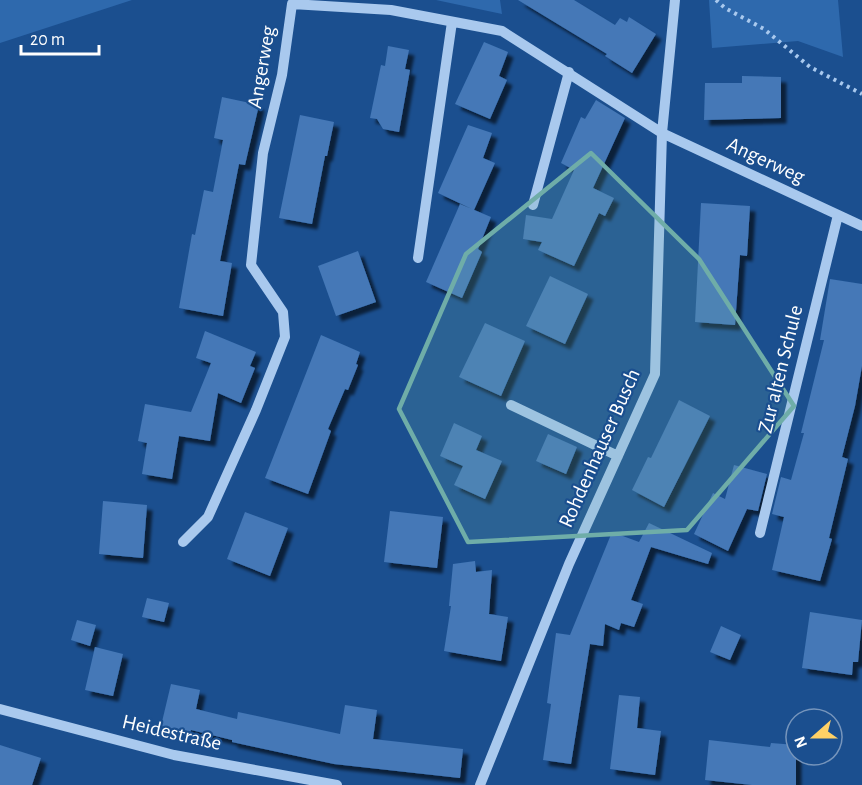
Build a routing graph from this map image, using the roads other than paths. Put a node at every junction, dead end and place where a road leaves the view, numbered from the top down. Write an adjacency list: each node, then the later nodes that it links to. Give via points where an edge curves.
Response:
1 (675, 0): 4 (street, Rohdenhauser Busch)
2 (452, 22): 3 (street, Angerweg, via 502,31); 8 (street); 12 (street, Angerweg, via 391,10 292,4 282,75 263,153 251,265 283,312 285,337 208,517)
3 (569, 72): 4 (street, Angerweg); 5 (street)
4 (662, 133): 6 (street, Angerweg); 10 (street, Rohdenhauser Busch, via 655,374)
5 (534, 206)
6 (838, 215): 7 (street, Angerweg); 11 (street, Zur alten Schule)
7 (862, 226)
8 (418, 258)
9 (511, 405): 10 (street)
10 (618, 456): 15 (street, Rohdenhauser Busch, via 569,564)
11 (760, 533)
12 (183, 542)
13 (0, 710): 14 (street, Heidestraße, via 174,755)
14 (337, 785)
15 (480, 785)

